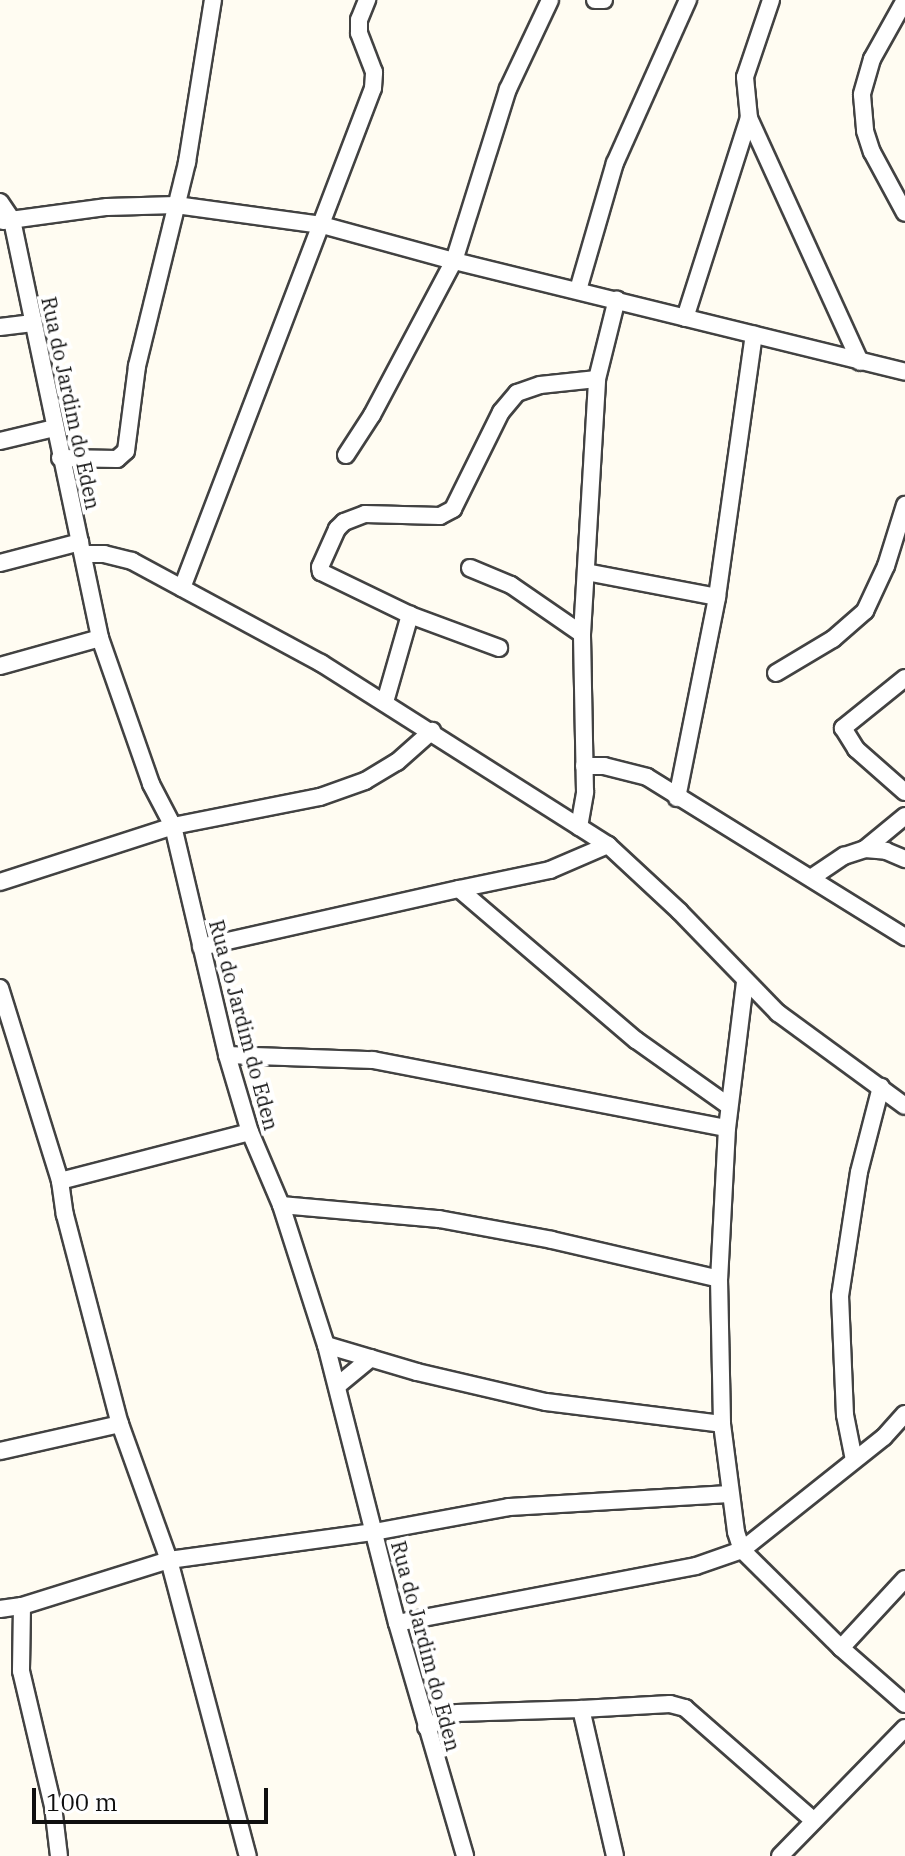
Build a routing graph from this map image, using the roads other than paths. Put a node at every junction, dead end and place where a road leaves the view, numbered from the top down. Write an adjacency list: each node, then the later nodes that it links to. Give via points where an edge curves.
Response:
1 (213, 0): 11 (street)
2 (367, 0): 14 (street, via 359,33 374,72 373,88)
3 (550, 0): 15 (street, via 508,89)
4 (595, 0): 5 (street)
5 (604, 0)
6 (688, 0): 16 (street, via 615,163)
7 (771, 0): 9 (street, via 745,77)
8 (905, 0): 12 (street, via 872,59 862,108 872,152)
9 (749, 118): 18 (street); 22 (street)
10 (0, 202): 13 (street, Rua do Jardim do Eden)
11 (176, 205): 13 (street, via 107,207); 14 (street); 28 (street, via 137,366 126,451 117,459)
12 (905, 213)
13 (6, 220): 19 (street, Rua do Jardim do Eden)
14 (322, 225): 15 (street); 34 (street)
15 (454, 261): 16 (street); 27 (street)
16 (578, 290): 17 (street)
17 (617, 299): 18 (street); 24 (street)
18 (685, 318): 21 (street)
19 (33, 323): 20 (street); 25 (street, Rua do Jardim do Eden)
20 (0, 327)
21 (754, 335): 22 (street); 35 (street)
22 (860, 362): 23 (street)
23 (905, 372)
24 (597, 379): 33 (street); 36 (street, via 517,393 501,412 453,509 440,516 365,514 337,529 321,572)
25 (54, 428): 26 (street); 28 (street, Rua do Jardim do Eden)
26 (0, 441)
27 (346, 455)
28 (60, 458): 30 (street, Rua do Jardim do Eden)
29 (905, 505): 41 (street, via 865,611 833,639)
30 (81, 548): 31 (street); 34 (street, via 132,561); 38 (street, Rua do Jardim do Eden)
31 (0, 563)
32 (470, 568): 37 (street, via 511,585)
33 (586, 572): 35 (street); 37 (street)
34 (182, 588): 43 (street)
35 (717, 597): 47 (street)
36 (410, 615): 39 (street); 43 (street)
37 (582, 634): 45 (street)
38 (100, 638): 40 (street); 49 (street, Rua do Jardim do Eden, via 146,769)
39 (499, 648)
40 (0, 666)
41 (776, 673)
42 (905, 678): 46 (street, via 843,728 856,749)
43 (385, 702): 44 (street)
44 (432, 731): 49 (street, via 365,781 320,797); 50 (street)
45 (584, 766): 47 (street, via 635,773); 50 (street)
46 (905, 792)
47 (677, 798): 54 (street)
48 (905, 816): 52 (street)
49 (173, 826): 55 (street); 58 (street, Rua do Jardim do Eden)
50 (579, 827): 51 (street)
51 (608, 845): 56 (street, via 550,870); 59 (street)
52 (865, 849): 53 (street); 54 (street)
53 (905, 859)
54 (811, 878): 57 (street)
55 (0, 882)
56 (459, 889): 58 (street); 63 (street, via 636,1040)
57 (905, 937)
58 (201, 947): 61 (street, Rua do Jardim do Eden)
59 (745, 982): 62 (street, via 778,1013); 63 (street)
60 (0, 988): 67 (street)
61 (227, 1055): 65 (street, via 373,1060); 66 (street, Rua do Jardim do Eden)
62 (881, 1087): 64 (street); 77 (street, via 859,1172 840,1296 845,1415)
63 (729, 1106): 65 (street)
64 (905, 1106)
65 (727, 1128): 69 (street)
66 (250, 1132): 67 (street); 68 (street, Rua do Jardim do Eden)
67 (60, 1181): 74 (street)
68 (281, 1205): 69 (street, via 439,1219); 70 (street, Rua do Jardim do Eden)
69 (719, 1279): 75 (street)
70 (326, 1345): 71 (street); 72 (street, Rua do Jardim do Eden)
71 (371, 1358): 72 (street); 75 (street, via 546,1402)
72 (337, 1386): 79 (street, Rua do Jardim do Eden)
73 (905, 1414): 77 (street)
74 (120, 1424): 76 (street); 81 (street)
75 (722, 1424): 78 (street)
76 (0, 1451)
77 (854, 1460): 80 (street)
78 (730, 1494): 79 (street, via 509,1507); 80 (street)
79 (374, 1532): 81 (street); 85 (street, Rua do Jardim do Eden)
80 (742, 1550): 85 (street, via 696,1566); 86 (street)
81 (169, 1560): 83 (street); 93 (street)
82 (905, 1579): 86 (street)
83 (22, 1606): 84 (street); 92 (street, via 21,1671 53,1806)
84 (0, 1609)
85 (397, 1623): 89 (street, Rua do Jardim do Eden)
86 (841, 1648): 87 (street)
87 (905, 1704)
88 (581, 1709): 89 (street, via 457,1713); 91 (street, via 670,1704 685,1708); 95 (street)
89 (426, 1727): 94 (street, Rua do Jardim do Eden)
90 (905, 1728): 91 (street)
91 (814, 1821): 96 (street)
92 (59, 1856)
93 (248, 1856)
94 (465, 1856)
95 (615, 1856)
96 (780, 1856)

